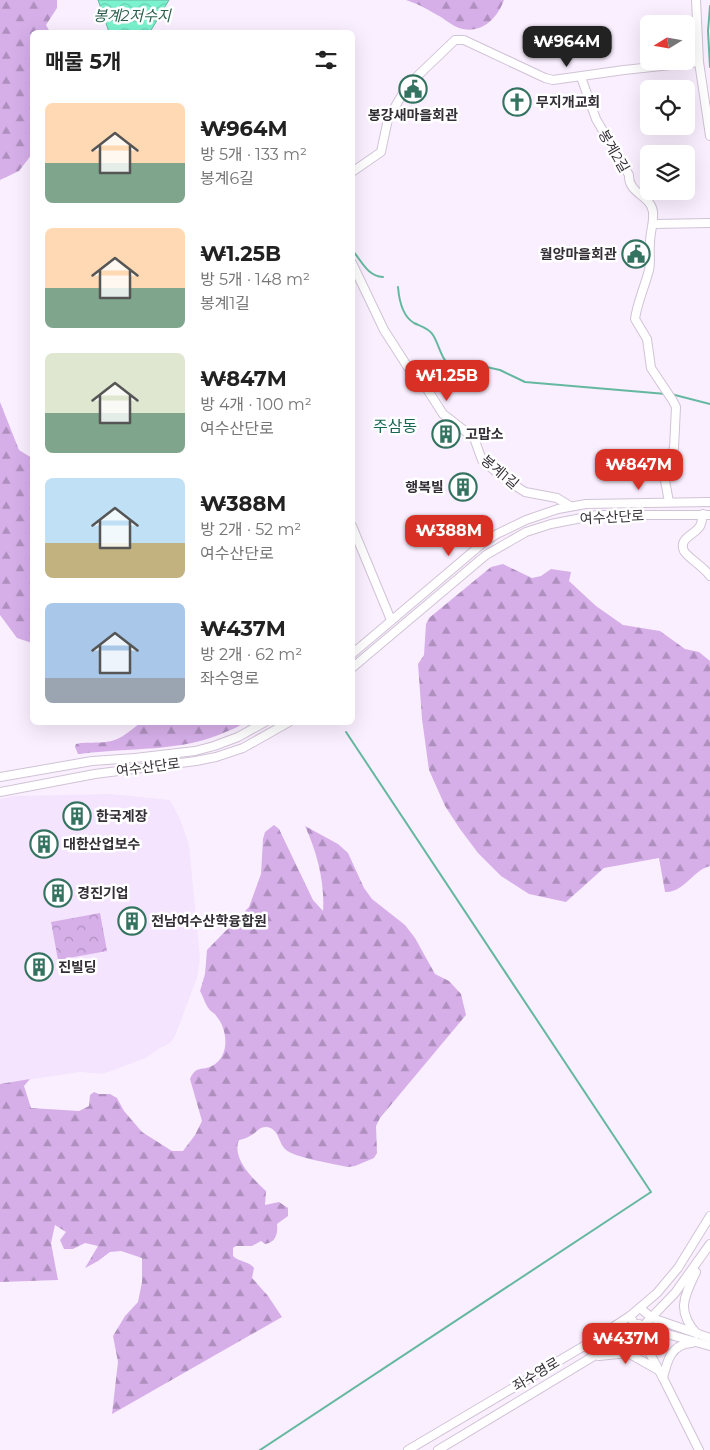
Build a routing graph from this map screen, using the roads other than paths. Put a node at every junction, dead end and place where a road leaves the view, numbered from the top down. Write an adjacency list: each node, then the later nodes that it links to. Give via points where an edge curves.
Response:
1 (696, 0): 2 (street)
2 (699, 62): 3 (street); 4 (street)
3 (581, 77): 5 (street, via 549,80 457,39 404,90 387,122 381,152); 7 (street, 봉계2길, via 596,119 629,176 629,183 651,204)
4 (710, 136)
5 (355, 170)
6 (710, 223): 7 (street)
7 (653, 224): 9 (street, 봉계2길, via 650,265 635,319 647,339 652,368 676,408 674,445 664,475)
8 (355, 269): 11 (street, 봉계1길, via 384,330 443,414 474,438 482,460 525,492 557,498)
9 (669, 502): 10 (street, 여수산단로); 11 (street, 여수산단로, via 596,502)
10 (710, 502)
11 (570, 506): 13 (street); 16 (street, 여수산단로, via 526,520 489,538)
12 (706, 514): 13 (street, 여수산단로, via 596,515); 15 (street, via 699,528 684,540 683,545 685,552)
13 (573, 519): 18 (street, 여수산단로, via 533,530 490,552)
14 (355, 533): 16 (street)
15 (710, 576)
16 (391, 620): 17 (street, 여수산단로)
17 (355, 651)
18 (355, 665)
19 (259, 725): 21 (street, 여수산단로, via 195,751 92,761)
20 (284, 725): 22 (street, 여수산단로, via 251,744 216,757 95,774)
21 (0, 777)
22 (0, 792)
23 (710, 1216): 26 (street, 좌수영로, via 678,1268)
24 (710, 1244): 25 (street, 좌수영로)
25 (702, 1257): 28 (street, 좌수영로); 30 (street, via 684,1304 687,1321)
26 (640, 1308): 27 (street, 좌수영로); 28 (street)
27 (630, 1316): 29 (street); 34 (street, 좌수영로)
28 (652, 1318): 29 (street, 좌수영로); 30 (street)
29 (640, 1328): 31 (street); 32 (street, 좌수영로); 33 (street)
30 (697, 1334): 31 (street)
31 (708, 1343): 33 (street, via 688,1343 676,1348)
32 (594, 1357): 33 (street, via 628,1353); 35 (street, 좌수영로)
33 (662, 1374): 36 (street)
34 (408, 1450)
35 (438, 1450)
36 (699, 1450)

